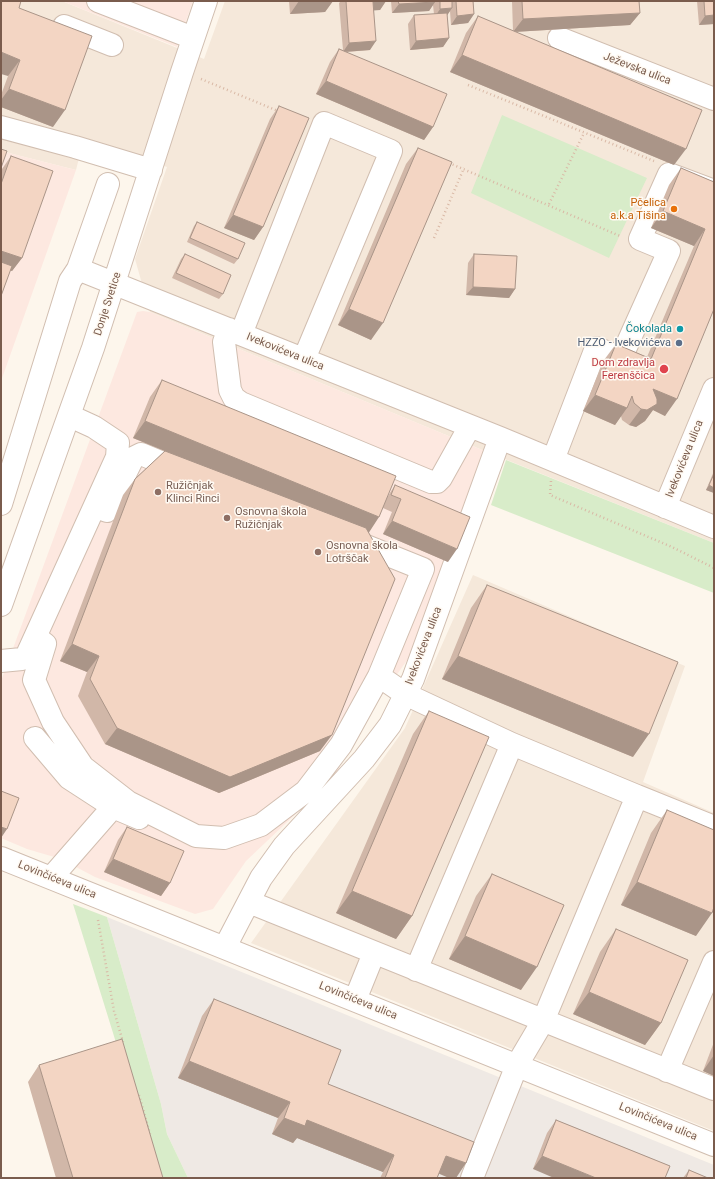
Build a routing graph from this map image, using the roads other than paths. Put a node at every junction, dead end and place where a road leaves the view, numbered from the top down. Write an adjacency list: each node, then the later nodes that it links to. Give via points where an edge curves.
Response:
1 (98, 1): 4 (street)
2 (206, 1): 4 (street, Donje Svetice)
3 (46, 19): 6 (street)
4 (193, 38): 9 (street, Donje Svetice)
5 (559, 38): 7 (street, Ježevska ulica)
6 (112, 45)
7 (714, 99)
8 (1, 127): 9 (street)
9 (150, 170): 13 (street, Donje Svetice)
10 (108, 184): 12 (street)
11 (714, 191): 20 (street, via 669,174 640,239 669,251 621,358 596,348)
12 (78, 269): 13 (street, Ivekovićeva ulica); 22 (street, via 70,281)
13 (115, 283): 14 (street, Ivekovićeva ulica); 17 (street, Donje Svetice)
14 (235, 331): 15 (street, Ivekovićeva ulica); 15 (street, via 324,123 391,151); 18 (street, via 224,342 230,390 234,398 431,482 437,482 441,478)
15 (304, 359): 18 (street, Ivekovićeva ulica)
16 (714, 389): 24 (street, Ivekovićeva ulica)
17 (70, 416): 23 (street, via 94,427 118,443 117,457); 27 (street, Donje Svetice)
18 (470, 426): 19 (street, Ivekovićeva ulica)
19 (500, 438): 20 (street, Ivekovićeva ulica); 31 (street, Ivekovićeva ulica, via 413,679)
20 (553, 460): 24 (street, Ivekovićeva ulica)
21 (200, 478): 23 (street, via 141,454 133,458 107,511)
22 (1, 504)
23 (96, 507): 28 (street)
24 (665, 507): 25 (street, Ivekovićeva ulica)
25 (714, 527)
26 (334, 532): 30 (street, via 423,569)
27 (1, 605)
28 (37, 638): 29 (street, via 26,657); 37 (street, via 45,644 34,680 53,722 83,768 128,802)
29 (1, 661)
30 (379, 676): 31 (street); 37 (street, via 340,745 306,791 260,825 224,838)
31 (404, 694): 33 (street); 40 (street, Ivekovićeva ulica, via 390,725 364,760 284,846)
32 (35, 738): 35 (street, via 69,778)
33 (512, 744): 34 (street); 44 (street)
34 (637, 796): 36 (street); 46 (street)
35 (113, 807): 37 (street, via 194,842); 39 (street)
36 (714, 827)
37 (196, 836)
38 (1, 858): 39 (street, Lovinčićeva ulica)
39 (51, 878): 41 (street, Lovinčićeva ulica)
40 (249, 902): 41 (street, Ivekovićeva ulica); 42 (street)
41 (225, 947): 45 (street, Lovinčićeva ulica)
42 (374, 953): 44 (street); 45 (street)
43 (714, 962): 48 (street)
44 (416, 970): 46 (street)
45 (355, 1000): 47 (street, Lovinčićeva ulica)
46 (543, 1021): 47 (street); 48 (street)
47 (517, 1065): 50 (street, Lovinčićeva ulica); 51 (street)
48 (667, 1071): 49 (street)
49 (714, 1089)
50 (714, 1145)
51 (472, 1178)

